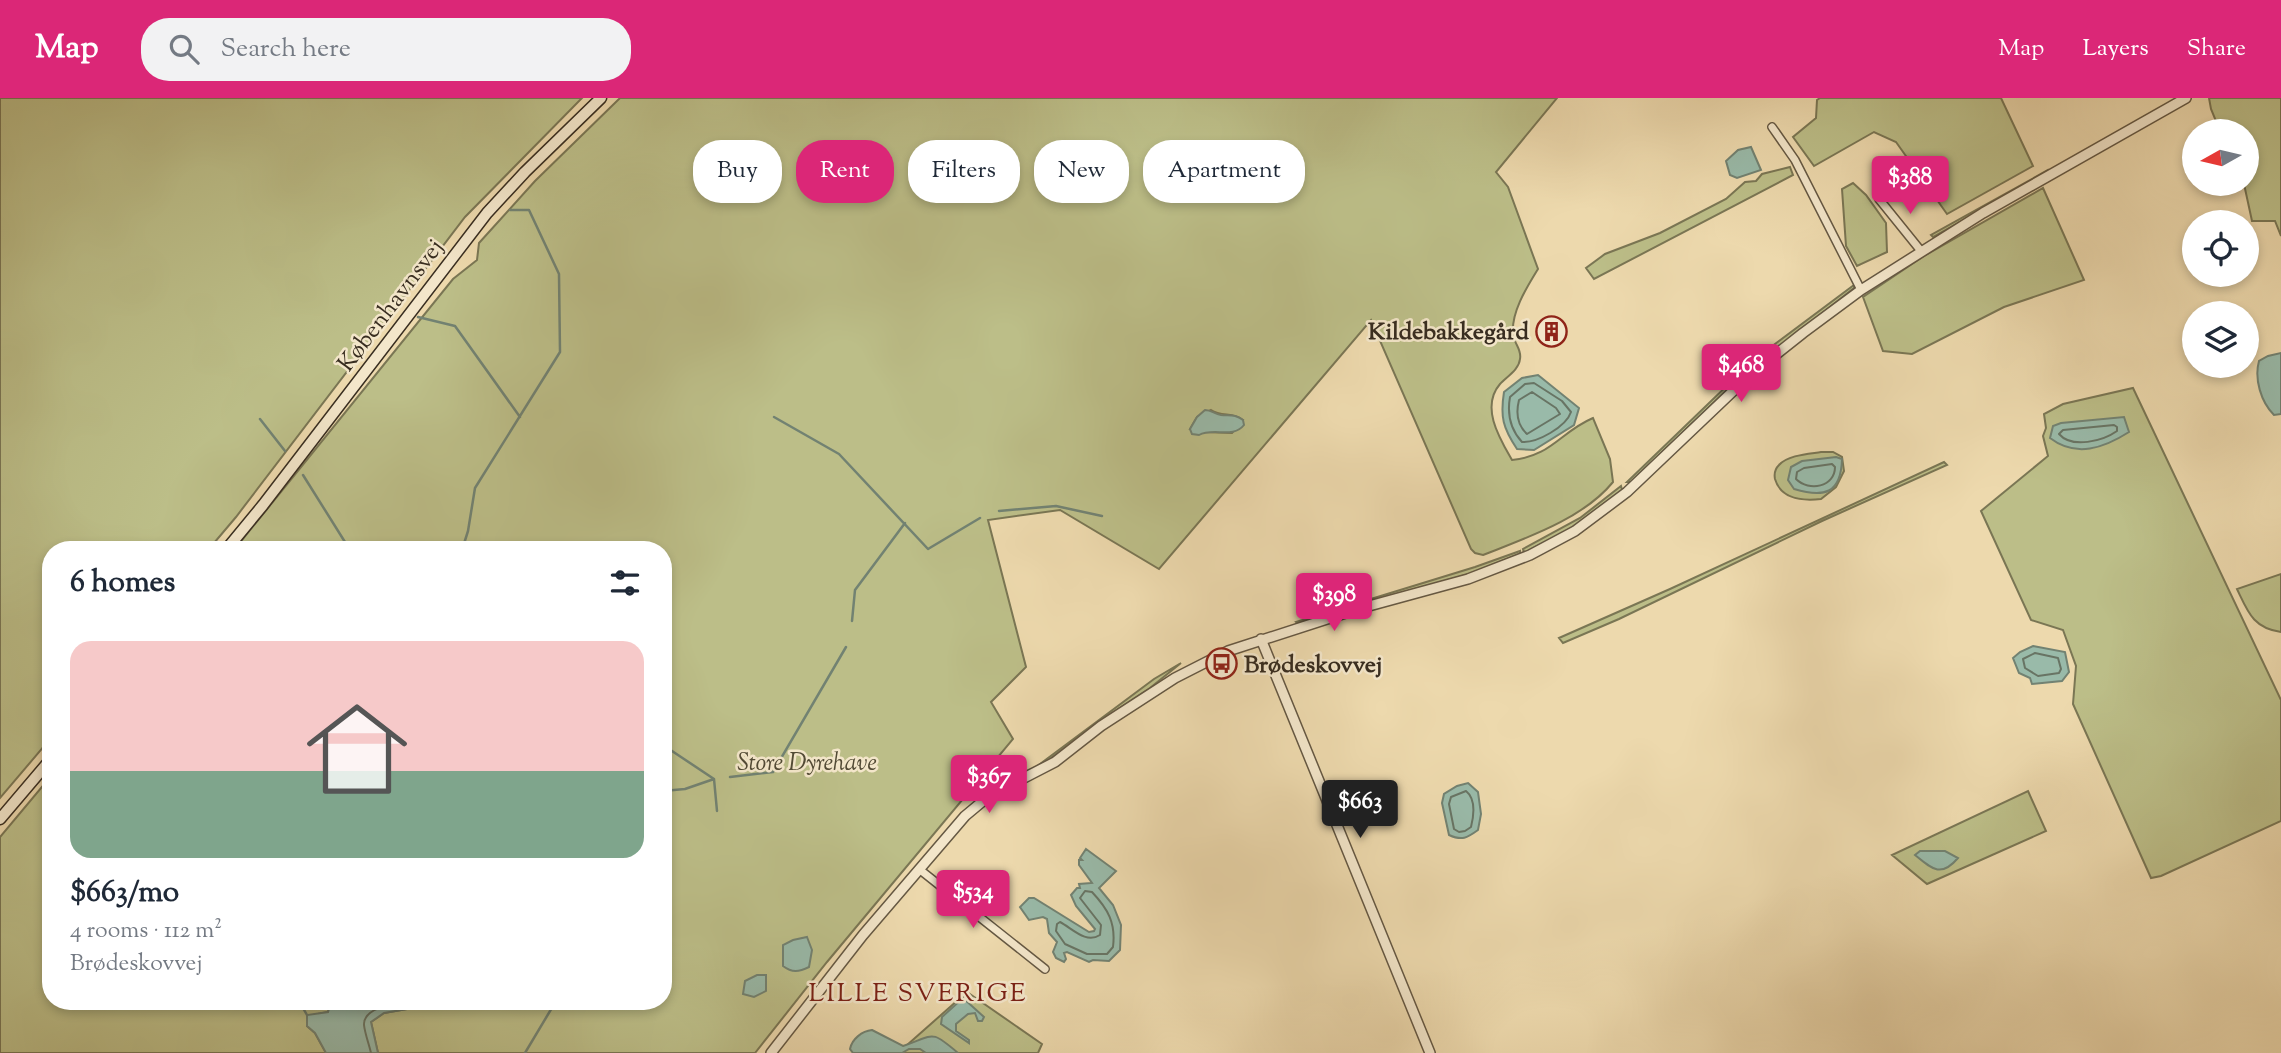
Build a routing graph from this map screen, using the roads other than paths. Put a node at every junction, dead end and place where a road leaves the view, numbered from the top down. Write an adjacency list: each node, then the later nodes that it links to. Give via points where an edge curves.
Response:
1 (601, 98): 7 (main road, Københavnsvej, via 487,213)
2 (2186, 98): 5 (street)
3 (1772, 127): 6 (street, via 1795,160)
4 (1879, 199): 5 (street)
5 (1921, 251): 6 (street)
6 (1861, 290): 8 (street, via 1750,376 1627,492 1574,531 1530,555 1468,579)
7 (233, 541)
8 (1261, 639): 11 (street, via 1175,678 1055,762 989,796); 14 (street)
9 (42, 770): 10 (main road)
10 (0, 819)
11 (919, 869): 12 (street); 13 (street)
12 (1045, 968)
13 (774, 1052)
14 (1430, 1053)

